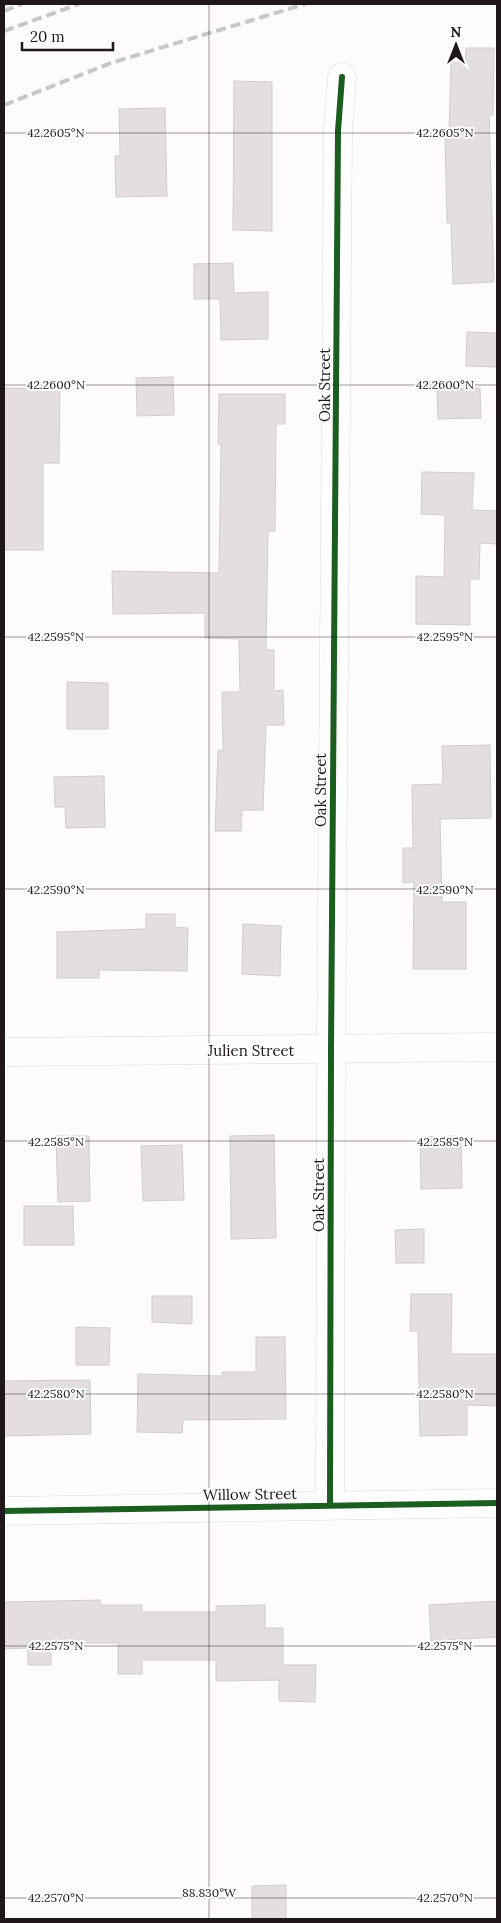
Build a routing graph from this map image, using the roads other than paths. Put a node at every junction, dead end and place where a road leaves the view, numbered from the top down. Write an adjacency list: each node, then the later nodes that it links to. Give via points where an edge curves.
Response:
1 (342, 76): 3 (street, Oak Street, via 338,151)
2 (497, 1047): 3 (street, Julien Street)
3 (331, 1050): 4 (street, Julien Street); 6 (street, Oak Street)
4 (4, 1052)
5 (497, 1503): 6 (street, Willow Street)
6 (330, 1505): 7 (street, Willow Street)
7 (4, 1511)

